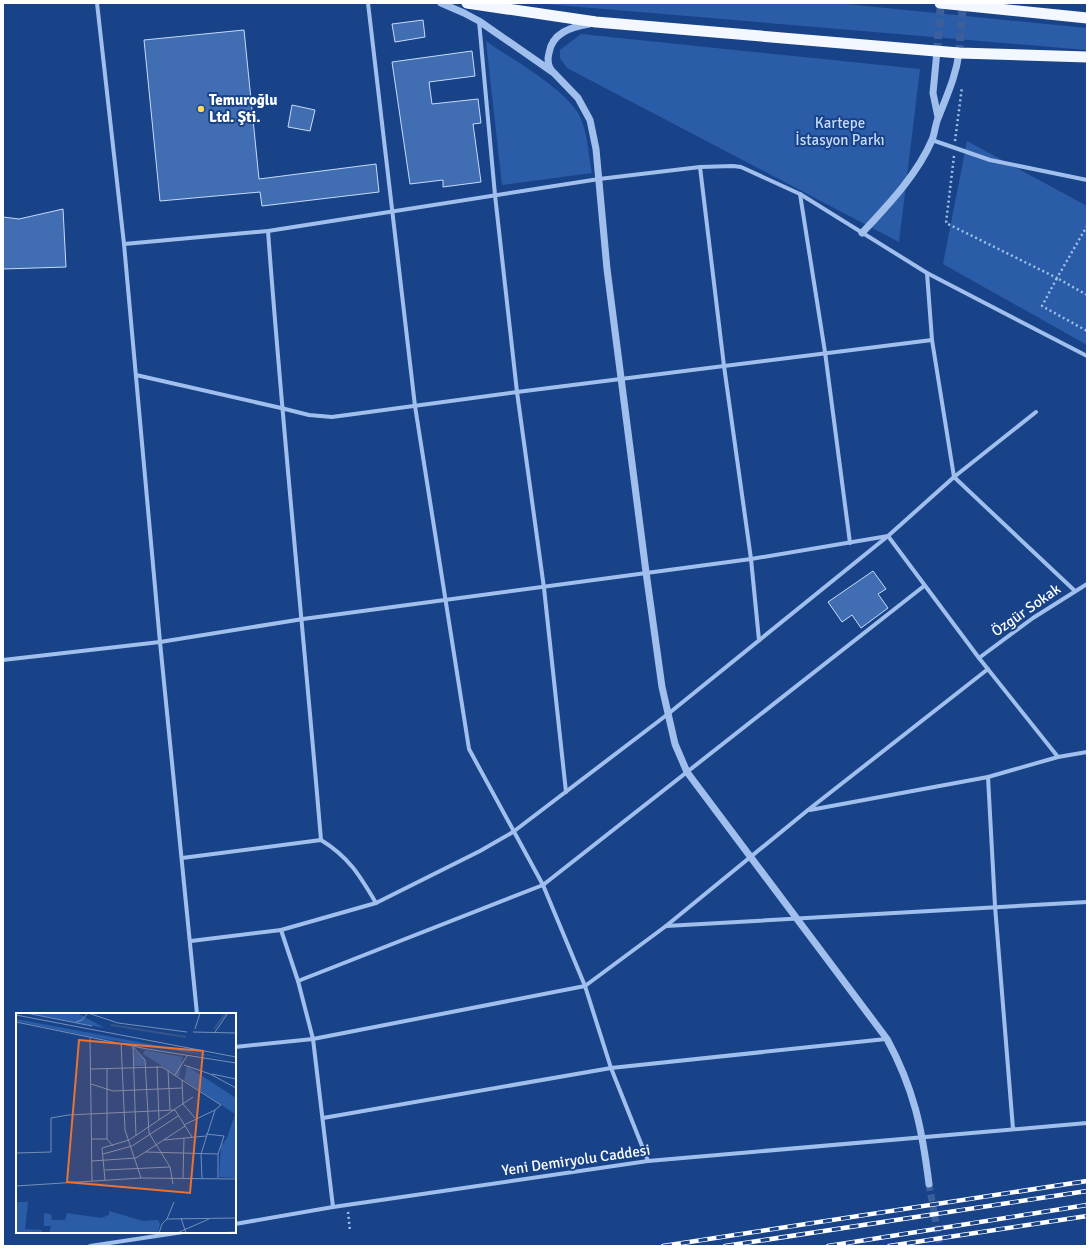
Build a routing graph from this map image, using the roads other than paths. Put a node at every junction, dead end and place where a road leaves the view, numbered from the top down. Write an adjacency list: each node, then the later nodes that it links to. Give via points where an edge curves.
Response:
1 (97, 3): 23 (street)
2 (368, 3): 20 (street)
3 (441, 3): 7 (street)
4 (467, 3): 8 (highway)
5 (940, 3): 6 (highway)
6 (1087, 18)
7 (479, 21): 12 (street); 19 (street)
8 (596, 22): 9 (highway); 12 (street, via 565,30 554,40 548,58 549,67)
9 (937, 51): 10 (highway); 13 (street, via 933,93)
10 (959, 53): 11 (highway); 13 (street, via 948,97)
11 (1087, 57)
12 (554, 73): 16 (street, via 585,108 593,134)
13 (938, 118): 14 (street)
14 (932, 140): 17 (street, via 990,160); 22 (street, via 891,202)
15 (700, 167): 16 (street); 18 (street, via 741,167); 28 (street)
16 (599, 179): 19 (street); 30 (street)
17 (1087, 180)
18 (800, 194): 22 (street); 26 (street)
19 (495, 195): 20 (street); 31 (street)
20 (391, 212): 21 (street); 32 (street)
21 (268, 231): 23 (street); 33 (street)
22 (862, 232): 24 (street)
23 (124, 244): 29 (street)
24 (927, 273): 25 (street); 27 (street)
25 (932, 340): 26 (street); 35 (street)
26 (825, 352): 28 (street); 37 (street)
27 (1087, 356)
28 (724, 366): 30 (street); 38 (street)
29 (136, 375): 33 (street); 47 (street)
30 (621, 378): 31 (street); 39 (street)
31 (517, 392): 32 (street); 42 (street)
32 (415, 406): 33 (street, via 332,417 309,415); 44 (street)
33 (281, 408): 45 (street)
34 (1036, 412): 35 (street)
35 (954, 477): 36 (street); 43 (street)
36 (888, 536): 37 (street); 41 (street); 46 (street)
37 (850, 543): 38 (street)
38 (751, 559): 39 (street); 46 (street)
39 (646, 572): 42 (street); 51 (street)
40 (1087, 584): 43 (street, Özgür Sokak)
41 (924, 586): 48 (street); 54 (street)
42 (544, 588): 44 (street); 56 (street)
43 (1075, 591): 48 (street, Özgür Sokak)
44 (444, 600): 45 (street); 58 (street, via 468,749)
45 (303, 619): 47 (street); 59 (street)
46 (759, 640): 51 (street)
47 (160, 642): 49 (street); 60 (street)
48 (979, 658): 50 (street)
49 (3, 660)
50 (988, 669): 53 (street); 57 (street)
51 (668, 714): 54 (street, via 675,744); 56 (street)
52 (1087, 752): 53 (street)
53 (1058, 757): 55 (street)
54 (687, 772): 61 (street); 62 (street)
55 (988, 777): 57 (street); 65 (street)
56 (566, 792): 58 (street)
57 (808, 810): 61 (street)
58 (514, 832): 62 (street); 64 (street)
59 (321, 840): 60 (street); 64 (street, via 352,864)
60 (182, 858): 69 (street)
61 (749, 858): 66 (street); 67 (street)
62 (543, 885): 70 (street); 71 (street)
63 (1087, 902): 65 (street)
64 (376, 903): 68 (street)
65 (995, 906): 66 (street); 79 (street)
66 (796, 919): 67 (street); 74 (street, via 870,1013)
67 (666, 926): 71 (street)
68 (281, 930): 69 (street); 70 (street)
69 (191, 941): 72 (street)
70 (298, 981): 73 (street)
71 (585, 986): 73 (street); 76 (street)
72 (197, 1013)
73 (313, 1039): 75 (street); 77 (street)
74 (887, 1039): 76 (street); 80 (street, via 907,1079)
75 (236, 1047)
76 (611, 1068): 77 (street); 81 (street)
77 (323, 1118): 83 (street)
78 (1087, 1123): 79 (street, Yeni Demiryolu Caddesi)
79 (1014, 1128): 80 (street, Yeni Demiryolu Caddesi)
80 (923, 1138): 81 (street, Yeni Demiryolu Caddesi); 82 (street)
81 (648, 1161): 83 (street, Yeni Demiryolu Caddesi)
82 (929, 1184)
83 (333, 1207): 84 (street, Yeni Demiryolu Caddesi)
84 (236, 1224)
85 (176, 1233): 86 (street)
86 (90, 1246)

